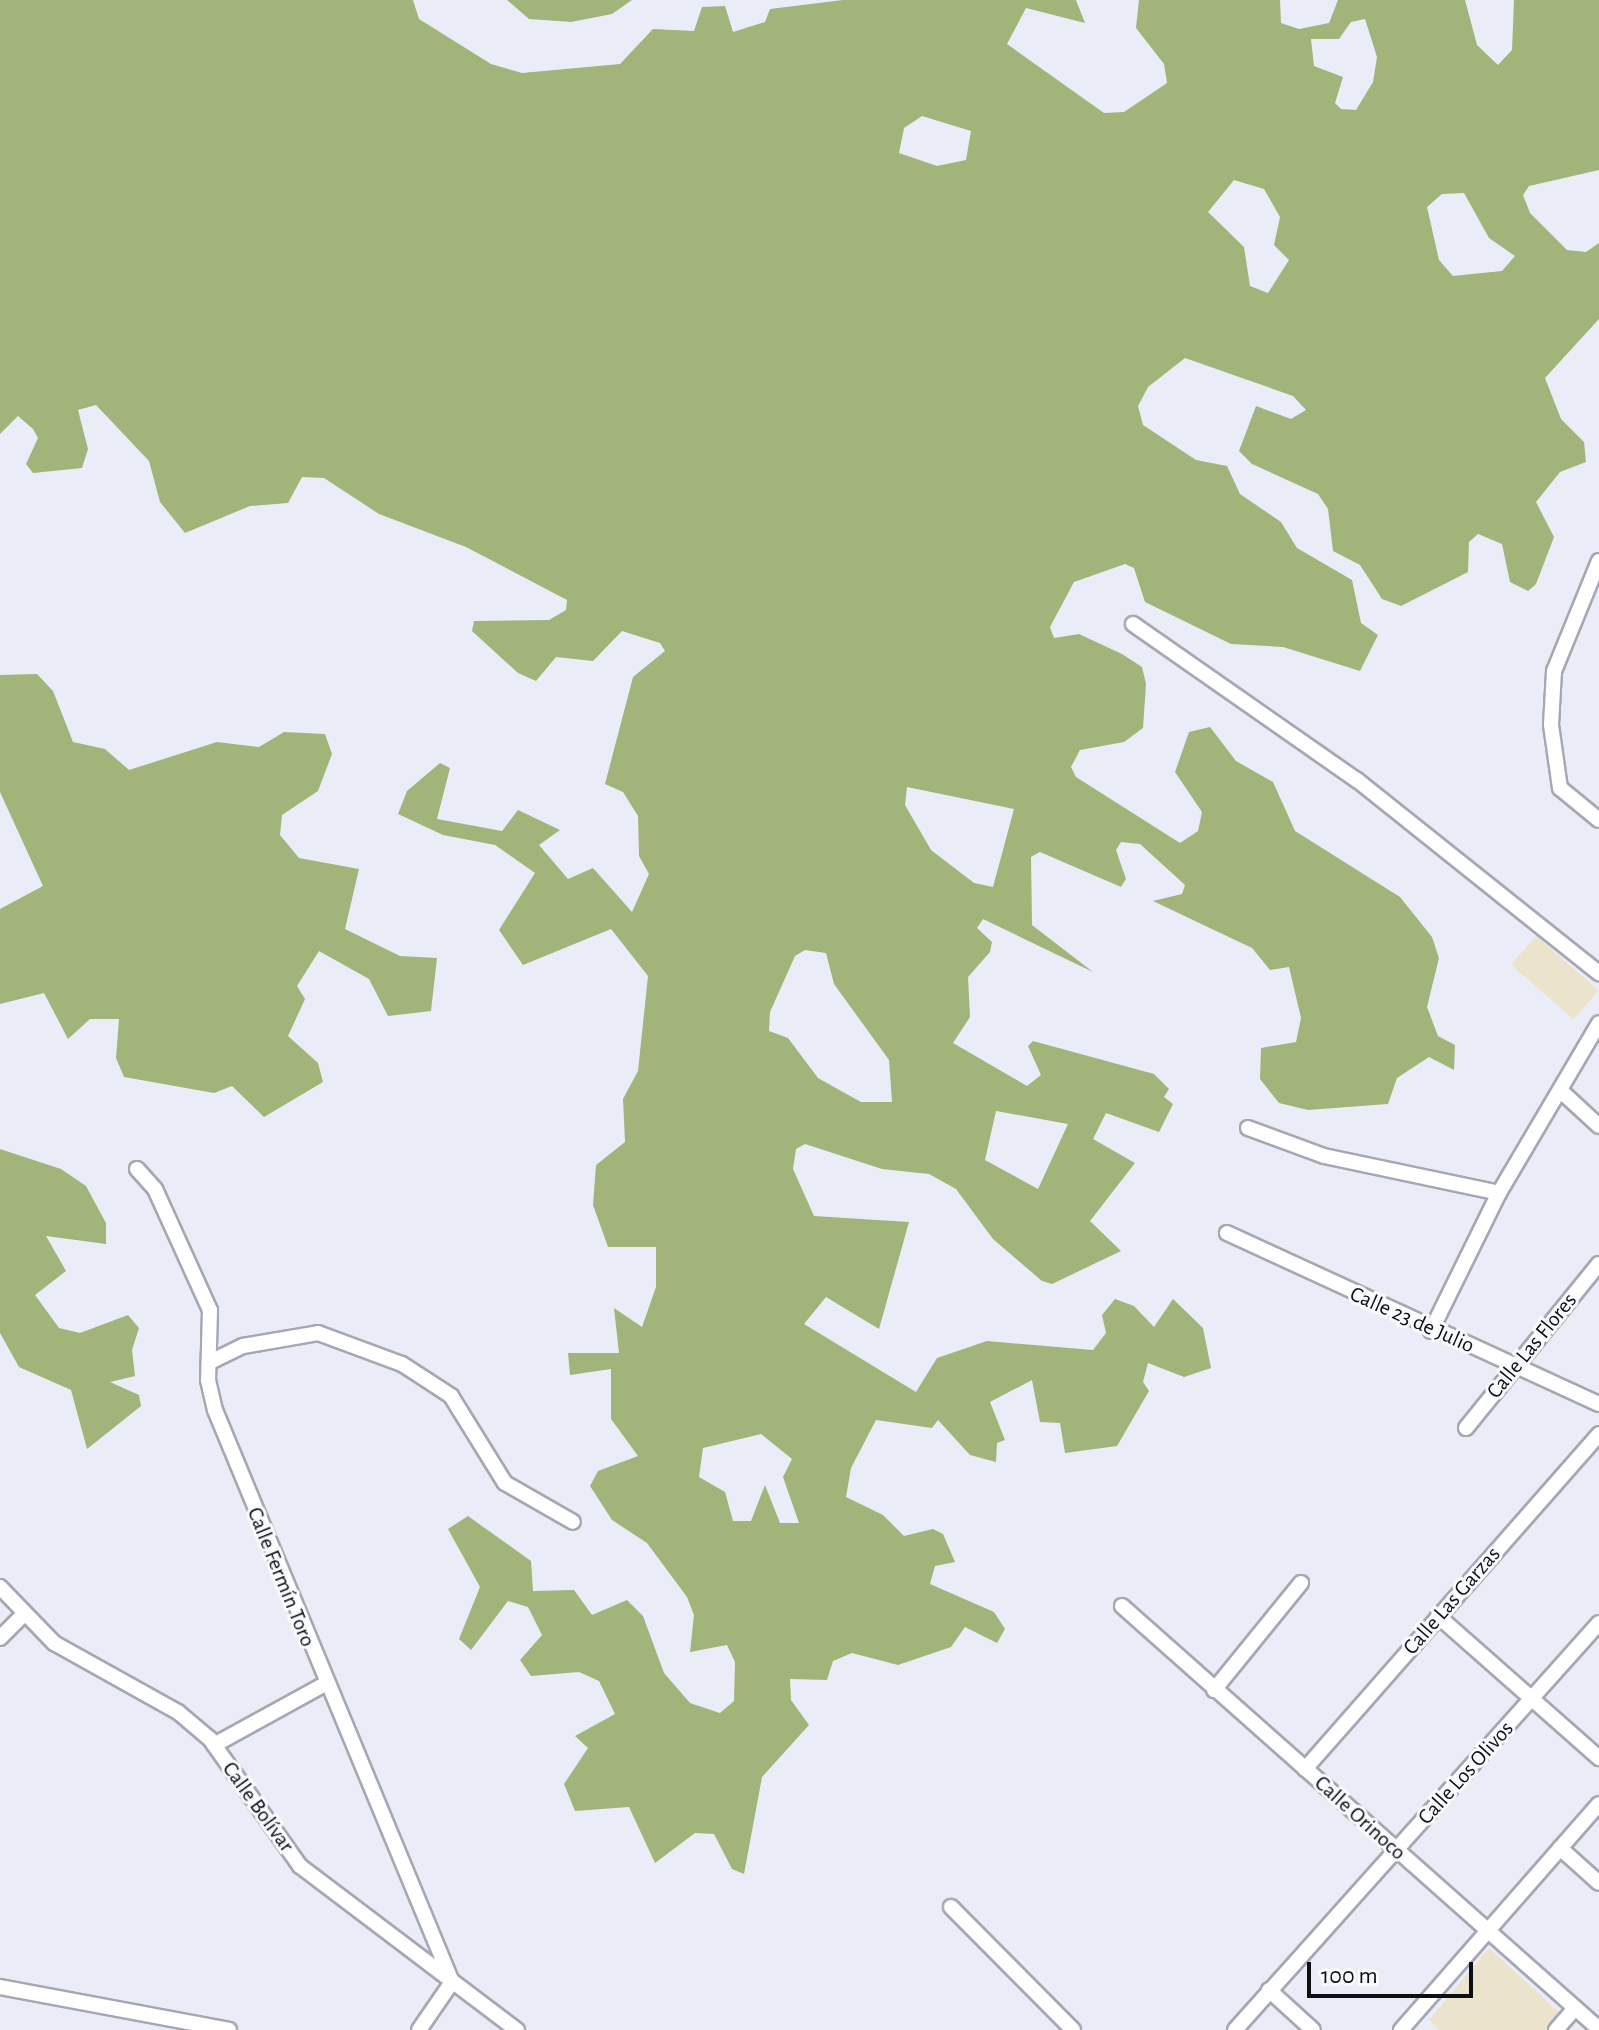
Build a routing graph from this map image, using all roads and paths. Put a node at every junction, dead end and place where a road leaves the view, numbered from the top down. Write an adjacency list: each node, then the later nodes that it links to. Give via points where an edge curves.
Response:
1 (1599, 561): 3 (street, via 1554,671 1551,725 1560,788)
2 (1133, 624): 4 (street, via 1333,762)
3 (1599, 820)
4 (1599, 973)
5 (1599, 1023): 6 (street)
6 (1562, 1092): 7 (street); 10 (street)
7 (1599, 1126)
8 (1248, 1128): 10 (street, via 1324,1156)
9 (137, 1169): 14 (street, Calle Fermín Toro, via 155,1189 210,1310)
10 (1499, 1193): 13 (street)
11 (1227, 1233): 13 (street, Calle 23 de Julio)
12 (1599, 1264): 15 (street, Calle Las Flores)
13 (1431, 1331): 15 (street, Calle 23 de Julio)
14 (210, 1362): 19 (street, via 243,1346 318,1333 402,1364 451,1396 505,1483); 27 (street, Calle Fermín Toro, via 215,1410)
15 (1515, 1366): 16 (street, Calle 23 de Julio); 17 (street, Calle Las Flores)
16 (1599, 1404)
17 (1466, 1428)
18 (1599, 1434): 24 (street, Calle Las Garzas)
19 (573, 1522)
20 (1301, 1583): 28 (street)
21 (0, 1587): 23 (street, Calle Bolívar)
22 (1122, 1606): 28 (street, Calle Orinoco)
23 (24, 1614): 26 (street); 30 (street, Calle Bolívar, via 54,1643 178,1712)
24 (1438, 1616): 29 (street); 32 (street, Calle Las Garzas)
25 (1599, 1623): 29 (street, Calle Los Olivos)
26 (0, 1638)
27 (325, 1684): 30 (street); 39 (street, Calle Fermín Toro)
28 (1214, 1690): 32 (street, Calle Orinoco)
29 (1533, 1699): 31 (street); 35 (street, Calle Los Olivos)
30 (214, 1745): 39 (street, Calle Bolívar, via 300,1866)
31 (1599, 1758)
32 (1305, 1769): 35 (street, Calle Orinoco)
33 (1599, 1804): 34 (street)
34 (1560, 1848): 36 (street); 38 (street)
35 (1396, 1850): 38 (street, Calle Orinoco); 41 (street, Calle Los Olivos)
36 (1599, 1883)
37 (951, 1907): 48 (street)
38 (1486, 1932): 42 (street, Calle Orinoco); 51 (street)
39 (452, 1982): 46 (street); 47 (street, Calle Bolívar)
40 (0, 1987): 43 (street)
41 (1269, 1990): 49 (street, Calle Los Olivos); 50 (street)
42 (1575, 2008): 44 (street, Calle Orinoco); 52 (street)
43 (165, 2024): 45 (street)
44 (1599, 2029)
45 (229, 2030)
46 (419, 2030)
47 (517, 2030)
48 (1073, 2030)
49 (1235, 2030)
50 (1313, 2030)
51 (1401, 2030)
52 (1556, 2030)

